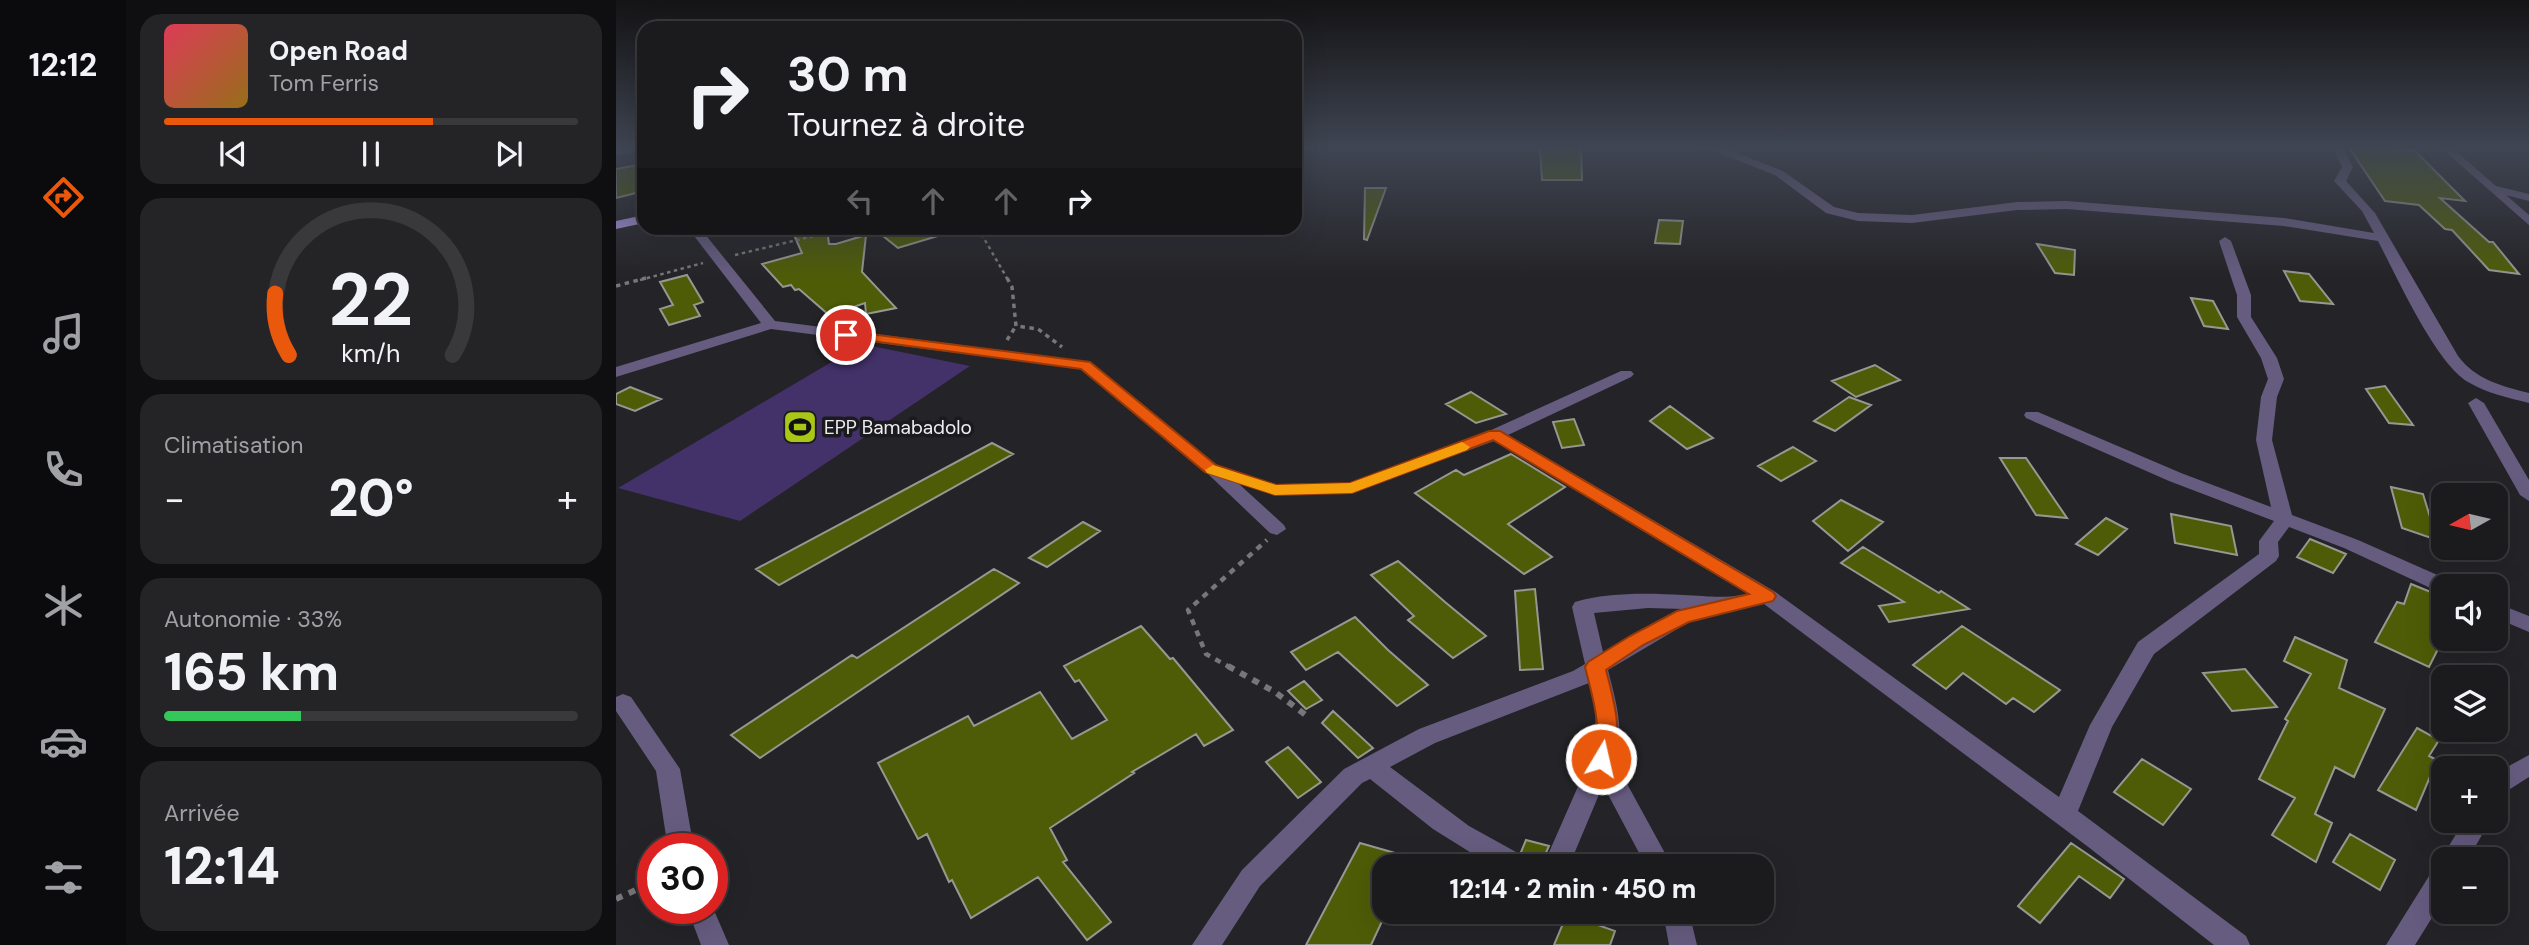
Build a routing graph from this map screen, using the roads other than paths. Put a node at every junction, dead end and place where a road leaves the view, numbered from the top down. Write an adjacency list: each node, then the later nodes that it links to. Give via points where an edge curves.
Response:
1 (1803, 190): 10 (street, via 1830,210 1858,217 1912,219 2066,205 2284,222)
2 (2349, 190): 10 (street)
3 (2495, 190): 7 (street)
4 (2503, 190): 5 (street)
5 (2529, 198)
6 (637, 220): 8 (main road)
7 (2529, 221)
8 (616, 225)
9 (699, 235): 12 (street)
10 (2382, 237): 15 (street, via 2409,289 2465,374)
11 (2225, 241): 21 (street, via 2244,295 2244,317 2269,358 2276,380 2269,397 2264,440)
12 (770, 325): 13 (street); 19 (street, via 1086,365)
13 (616, 372)
14 (1626, 373): 18 (street)
15 (2529, 398)
16 (2476, 403): 20 (street)
17 (2032, 415): 21 (street)
18 (1495, 435): 19 (street, via 1352,488 1275,490); 24 (street)
19 (1210, 469): 22 (street)
20 (2529, 495)
21 (2284, 521): 23 (street, via 2351,544); 34 (street, via 2268,541 2269,556 2146,648 2101,725)
22 (1277, 529)
23 (2431, 580)
24 (1767, 596): 25 (street); 34 (street)
25 (1729, 606): 28 (street, via 1683,616); 28 (street, via 1632,600 1582,607)
26 (2508, 615): 27 (street)
27 (2529, 625)
28 (1595, 667): 30 (street, via 1606,712 1606,750); 32 (street, via 1581,677 1427,736)
29 (623, 703): 35 (street, via 668,769)
30 (1601, 759): 37 (street); 38 (street)
31 (2529, 765): 33 (street)
32 (1371, 766): 36 (street); 43 (street, via 1353,776 1251,878)
33 (2508, 778)
34 (2064, 814): 45 (street)
35 (678, 833)
36 (1492, 854)
37 (1561, 854)
38 (1652, 854)
39 (2431, 896): 46 (street)
40 (706, 924): 42 (street)
41 (1679, 924): 44 (street)
42 (715, 945)
43 (1206, 945)
44 (1683, 945)
45 (2236, 945)
46 (2400, 945)

